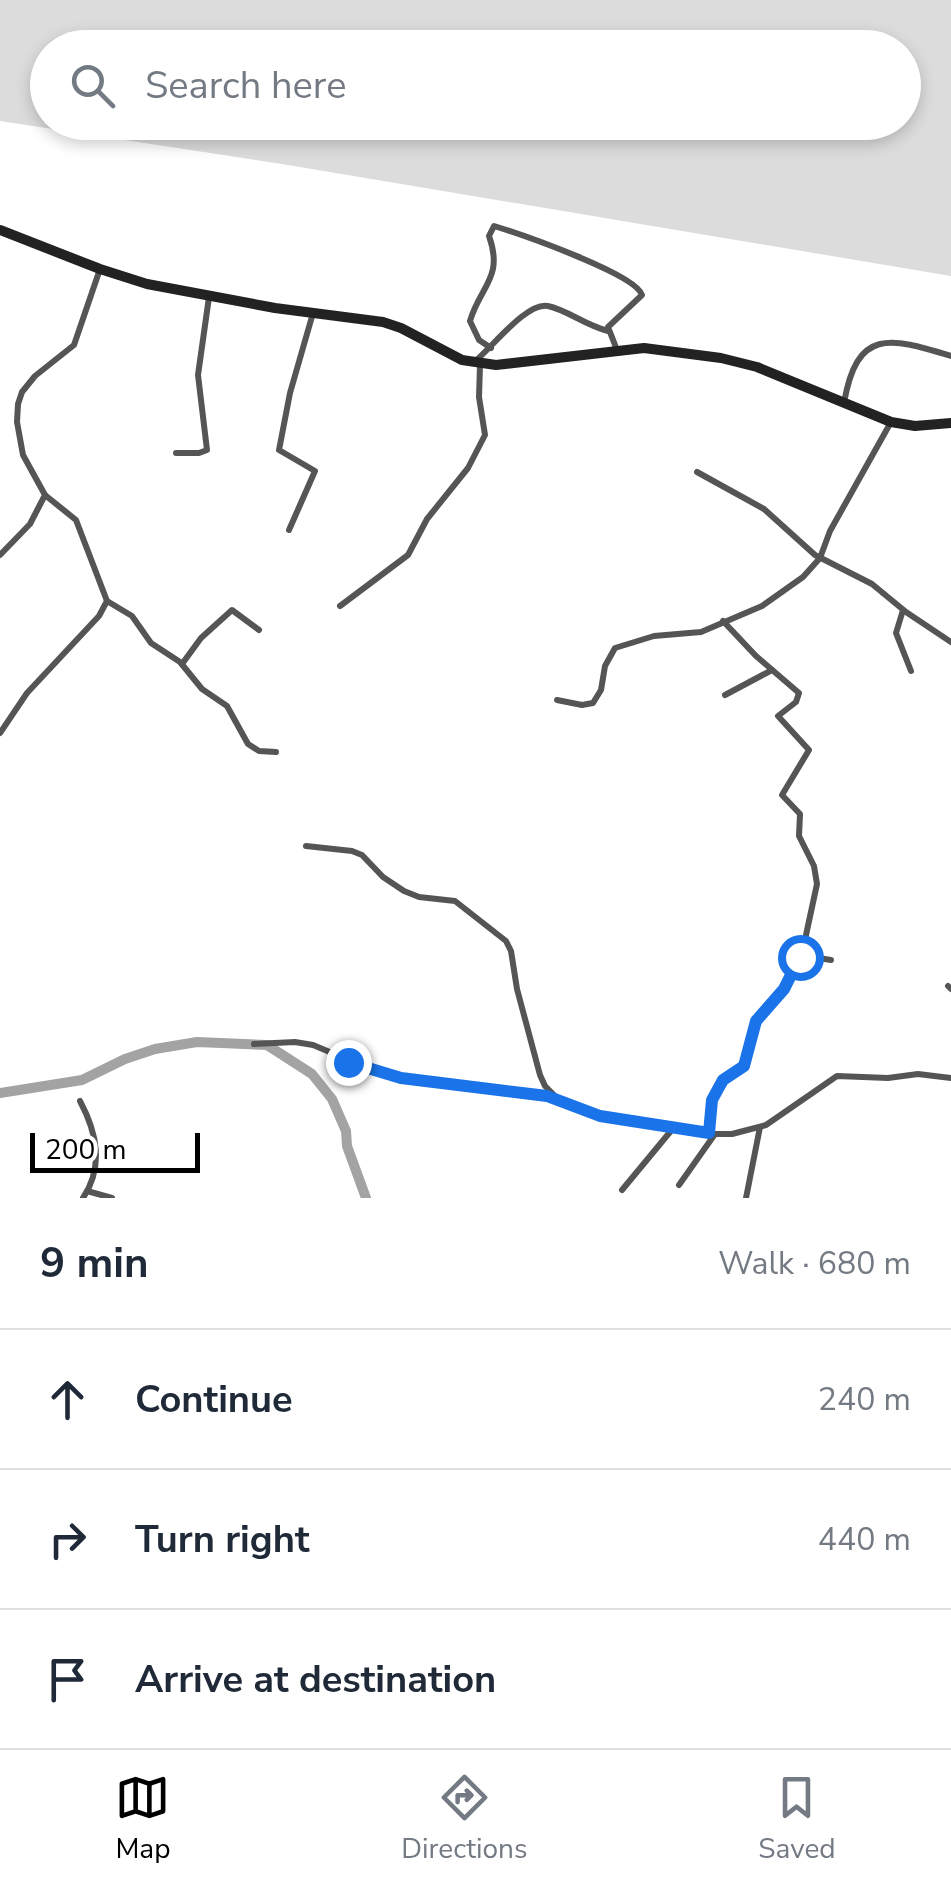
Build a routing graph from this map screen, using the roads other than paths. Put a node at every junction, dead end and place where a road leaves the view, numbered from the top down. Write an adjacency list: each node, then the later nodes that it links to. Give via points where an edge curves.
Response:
1 (0, 230): 2 (street)
2 (100, 270): 3 (street); 15 (street, via 74,345 26,385 18,404 22,455)
3 (209, 295): 4 (street); 13 (street, via 198,356 207,450)
4 (313, 313): 9 (street, via 401,328); 16 (street, via 279,450 315,471)
5 (608, 331): 6 (street, via 540,305); 6 (street, via 610,321 642,295 638,286 494,226 494,268 470,320 479,340); 7 (street)
6 (492, 348): 9 (street)
7 (618, 352): 9 (street); 10 (street, via 644,348 736,362)
8 (951, 356): 10 (street, via 902,343 868,349 856,359)
9 (476, 364): 20 (street, via 485,435 468,468 403,560)
10 (844, 402): 11 (street)
11 (892, 422): 12 (street); 18 (street)
12 (951, 423)
13 (176, 453)
14 (697, 472): 18 (street, via 764,509)
15 (45, 495): 17 (street, via 30,524); 19 (street, via 76,520)
16 (289, 530)
17 (0, 555)
18 (820, 558): 21 (street, via 872,584); 22 (street, via 775,598)
19 (107, 601): 25 (street); 30 (street)
20 (340, 606)
21 (903, 610): 24 (street); 27 (street, via 896,632)
22 (724, 621): 26 (street); 29 (street, via 702,632 622,645 610,654 593,703)
23 (259, 630): 25 (street, via 232,610)
24 (951, 642)
25 (182, 664): 31 (street, via 226,706 248,744)
26 (772, 670): 28 (street); 33 (street, via 799,694 778,718 809,750 782,794 798,810 799,836 816,874)
27 (911, 671)
28 (725, 695)
29 (557, 700)
30 (0, 733)
31 (276, 752)
32 (306, 846): 37 (street, via 362,855 404,891 455,901 506,941 540,1075)
33 (806, 956): 34 (street); 41 (street, via 797,959 784,989 761,1012 741,1070 720,1084 712,1100)
34 (831, 960)
35 (254, 1044): 37 (street, via 313,1045 401,1078)
36 (951, 1078): 40 (street, via 838,1076)
37 (562, 1100): 39 (street, via 600,1116)
38 (80, 1102): 44 (street, via 96,1136)
39 (675, 1126): 41 (street); 43 (street)
40 (760, 1127): 41 (street); 46 (street)
41 (712, 1134): 42 (street)
42 (679, 1186)
43 (622, 1190)
44 (85, 1194): 45 (street)
45 (112, 1198)
46 (746, 1198)

